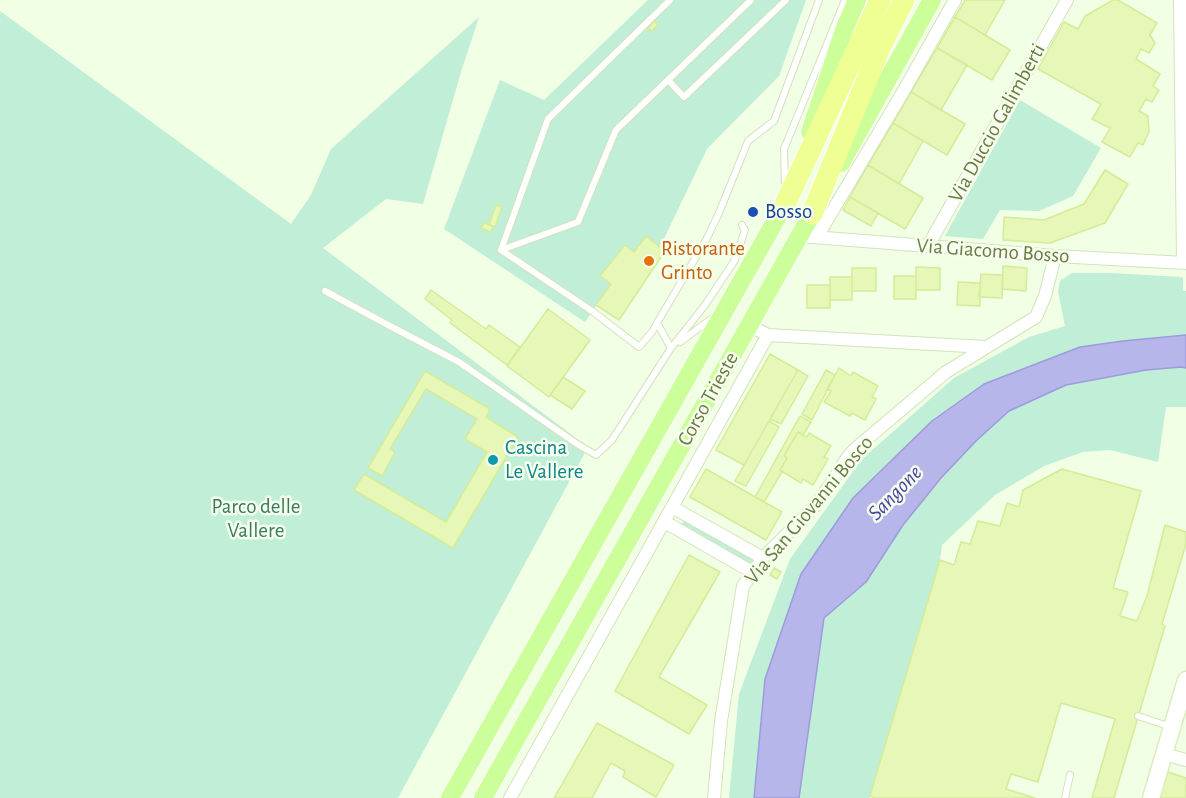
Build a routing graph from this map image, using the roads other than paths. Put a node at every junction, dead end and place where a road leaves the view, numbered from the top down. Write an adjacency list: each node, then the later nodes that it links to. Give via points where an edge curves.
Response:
1 (670, 0): 19 (lane, via 548,118)
2 (751, 0): 13 (lane)
3 (786, 0): 13 (lane, via 684,97)
4 (819, 0): 24 (lane, via 774,121 748,141 706,240)
5 (845, 0): 14 (lane, via 784,149)
6 (857, 0): 14 (main road, Corso Trieste)
7 (880, 0): 14 (highway)
8 (904, 0): 15 (highway, via 879,50)
9 (932, 0): 15 (main road, Corso Trieste)
10 (955, 0): 17 (street, via 903,92)
11 (1067, 0): 18 (street, Via Duccio Galimberti)
12 (1180, 0): 21 (street)
13 (668, 80): 19 (lane, via 616,130 578,222)
14 (786, 202): 23 (main road, Corso Trieste)
15 (813, 214): 17 (main road, Corso Trieste)
16 (742, 225): 28 (lane, via 746,230 735,260)
17 (808, 237): 18 (street, Via Giacomo Bosso); 25 (main road, Corso Trieste)
18 (928, 246): 20 (street, Via Giacomo Bosso)
19 (501, 250): 24 (lane, via 639,347)
20 (1055, 256): 21 (street, Via Giacomo Bosso); 27 (street, Via San Giovanni Bosco, via 1046,296 1036,317)
21 (1185, 263)
22 (325, 291): 28 (lane, via 459,362 596,455 612,440)
23 (727, 306): 28 (lane); 39 (main road, Corso Trieste)
24 (657, 323): 28 (lane)
25 (750, 326): 26 (street); 40 (main road, Corso Trieste)
26 (768, 335): 27 (street); 29 (street, Corso Trieste)
27 (986, 347): 31 (street, Via San Giovanni Bosco, via 946,372 855,449 814,507)
28 (671, 348)
29 (672, 507): 30 (street, Corso Trieste); 31 (street)
30 (665, 522): 32 (street); 41 (street, Corso Trieste)
31 (764, 558): 32 (street, Via San Giovanni Bosco)
32 (752, 572): 42 (street, Via San Giovanni Bosco, via 743,586 721,722)
33 (1186, 680): 35 (street)
34 (1138, 716): 35 (lane)
35 (1172, 727): 36 (street)
36 (1164, 754): 37 (street); 44 (street)
37 (1186, 760)
38 (1070, 775): 43 (lane)
39 (450, 798)
40 (483, 798)
41 (510, 798)
42 (714, 798)
43 (1065, 798)
44 (1152, 798)

